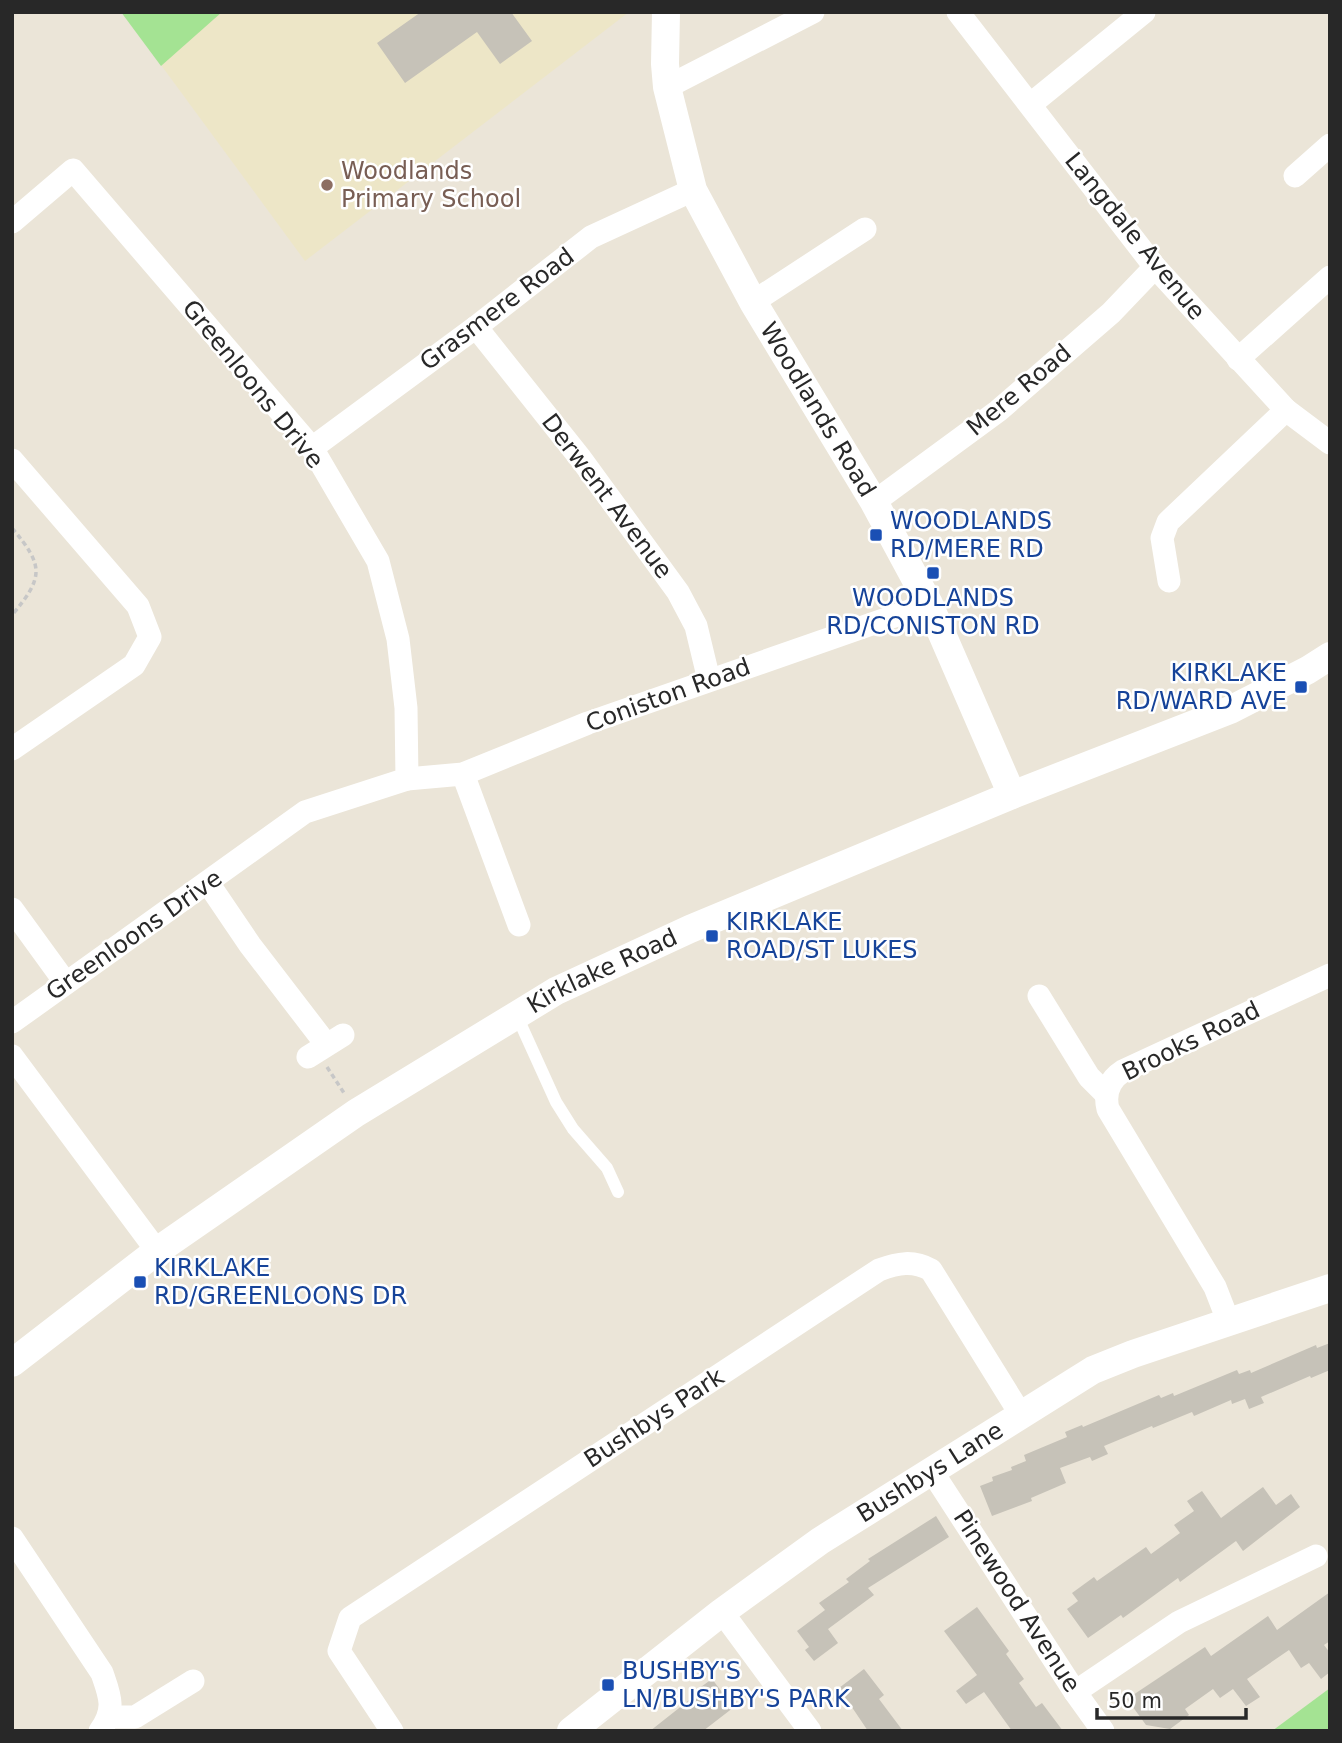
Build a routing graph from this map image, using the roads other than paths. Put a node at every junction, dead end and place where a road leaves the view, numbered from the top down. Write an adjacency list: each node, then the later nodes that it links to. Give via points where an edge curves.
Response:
1 (666, 12): 5 (street, Woodlands Road)
2 (813, 12): 5 (street)
3 (958, 12): 6 (street, Langdale Avenue)
4 (1144, 12): 6 (street)
5 (667, 87): 9 (street, Woodlands Road)
6 (1031, 104): 12 (street, Langdale Avenue)
7 (1330, 146): 8 (street)
8 (1295, 176)
9 (693, 190): 14 (street, Woodlands Road); 15 (street, Grasmere Road, via 591,237)
10 (12, 222): 19 (street, Greenloons Drive, via 73,170)
11 (865, 229): 14 (street)
12 (1155, 267): 16 (street, Langdale Avenue); 21 (street, Mere Road, via 1111,313 998,411)
13 (1330, 277): 16 (street)
14 (753, 302): 21 (street, Woodlands Road)
15 (476, 327): 19 (street, Grasmere Road); 25 (street, Derwent Avenue, via 678,592 696,626)
16 (1238, 359): 17 (street, Langdale Avenue)
17 (1286, 410): 18 (street, Langdale Avenue); 22 (street, via 1168,522 1162,538)
18 (1330, 443)
19 (312, 448): 28 (street, Greenloons Drive, via 378,561 398,639 406,708)
20 (12, 460): 26 (street, via 138,606 150,637 134,665)
21 (874, 502): 23 (street, Woodlands Road)
22 (1169, 581)
23 (929, 604): 25 (street, Coniston Road); 29 (street, Woodlands Road)
24 (1330, 656): 29 (street, Kirklake Road, via 1230,710)
25 (709, 680): 27 (street, Coniston Road)
26 (12, 749)
27 (463, 774): 28 (street, Coniston Road); 32 (street)
28 (407, 779): 30 (street, Greenloons Drive, via 305,812)
29 (1012, 795): 36 (street, Kirklake Road, via 690,929 556,991)
30 (208, 883): 34 (street, Greenloons Drive); 38 (street)
31 (12, 909): 34 (street)
32 (519, 925)
33 (1330, 975): 40 (street, Brooks Road, via 1123,1071)
34 (65, 982): 37 (street, Greenloons Drive)
35 (1039, 996): 40 (street, via 1088,1077)
36 (516, 1015): 41 (lane, via 556,1102 607,1168); 42 (street, Kirklake Road, via 356,1113)
37 (12, 1022)
38 (323, 1047)
39 (12, 1056): 42 (street)
40 (1106, 1094): 44 (street, Brooks Road, via 1111,1116 1215,1287)
41 (618, 1192)
42 (157, 1251): 45 (street, Kirklake Road)
43 (1330, 1288): 44 (street, Bushbys Lane)
44 (1230, 1323): 46 (street, Bushbys Lane, via 1093,1370)
45 (12, 1363)
46 (1021, 1415): 47 (street, Bushbys Lane); 54 (street, Bushbys Park, via 931,1270 920,1264 899,1263 879,1270 350,1618 339,1651)
47 (931, 1470): 50 (street, Bushbys Lane, via 820,1541); 52 (street, Pinewood Avenue)
48 (12, 1538): 53 (street, via 102,1673 110,1695)
49 (1316, 1556): 52 (street, via 1179,1622)
50 (722, 1612): 55 (street, Bushbys Lane); 56 (street)
51 (192, 1681): 53 (street, via 135,1717)
52 (1075, 1692): 57 (street, Pinewood Avenue)
53 (105, 1724)
54 (392, 1731)
55 (571, 1731)
56 (810, 1731)
57 (1104, 1731)

